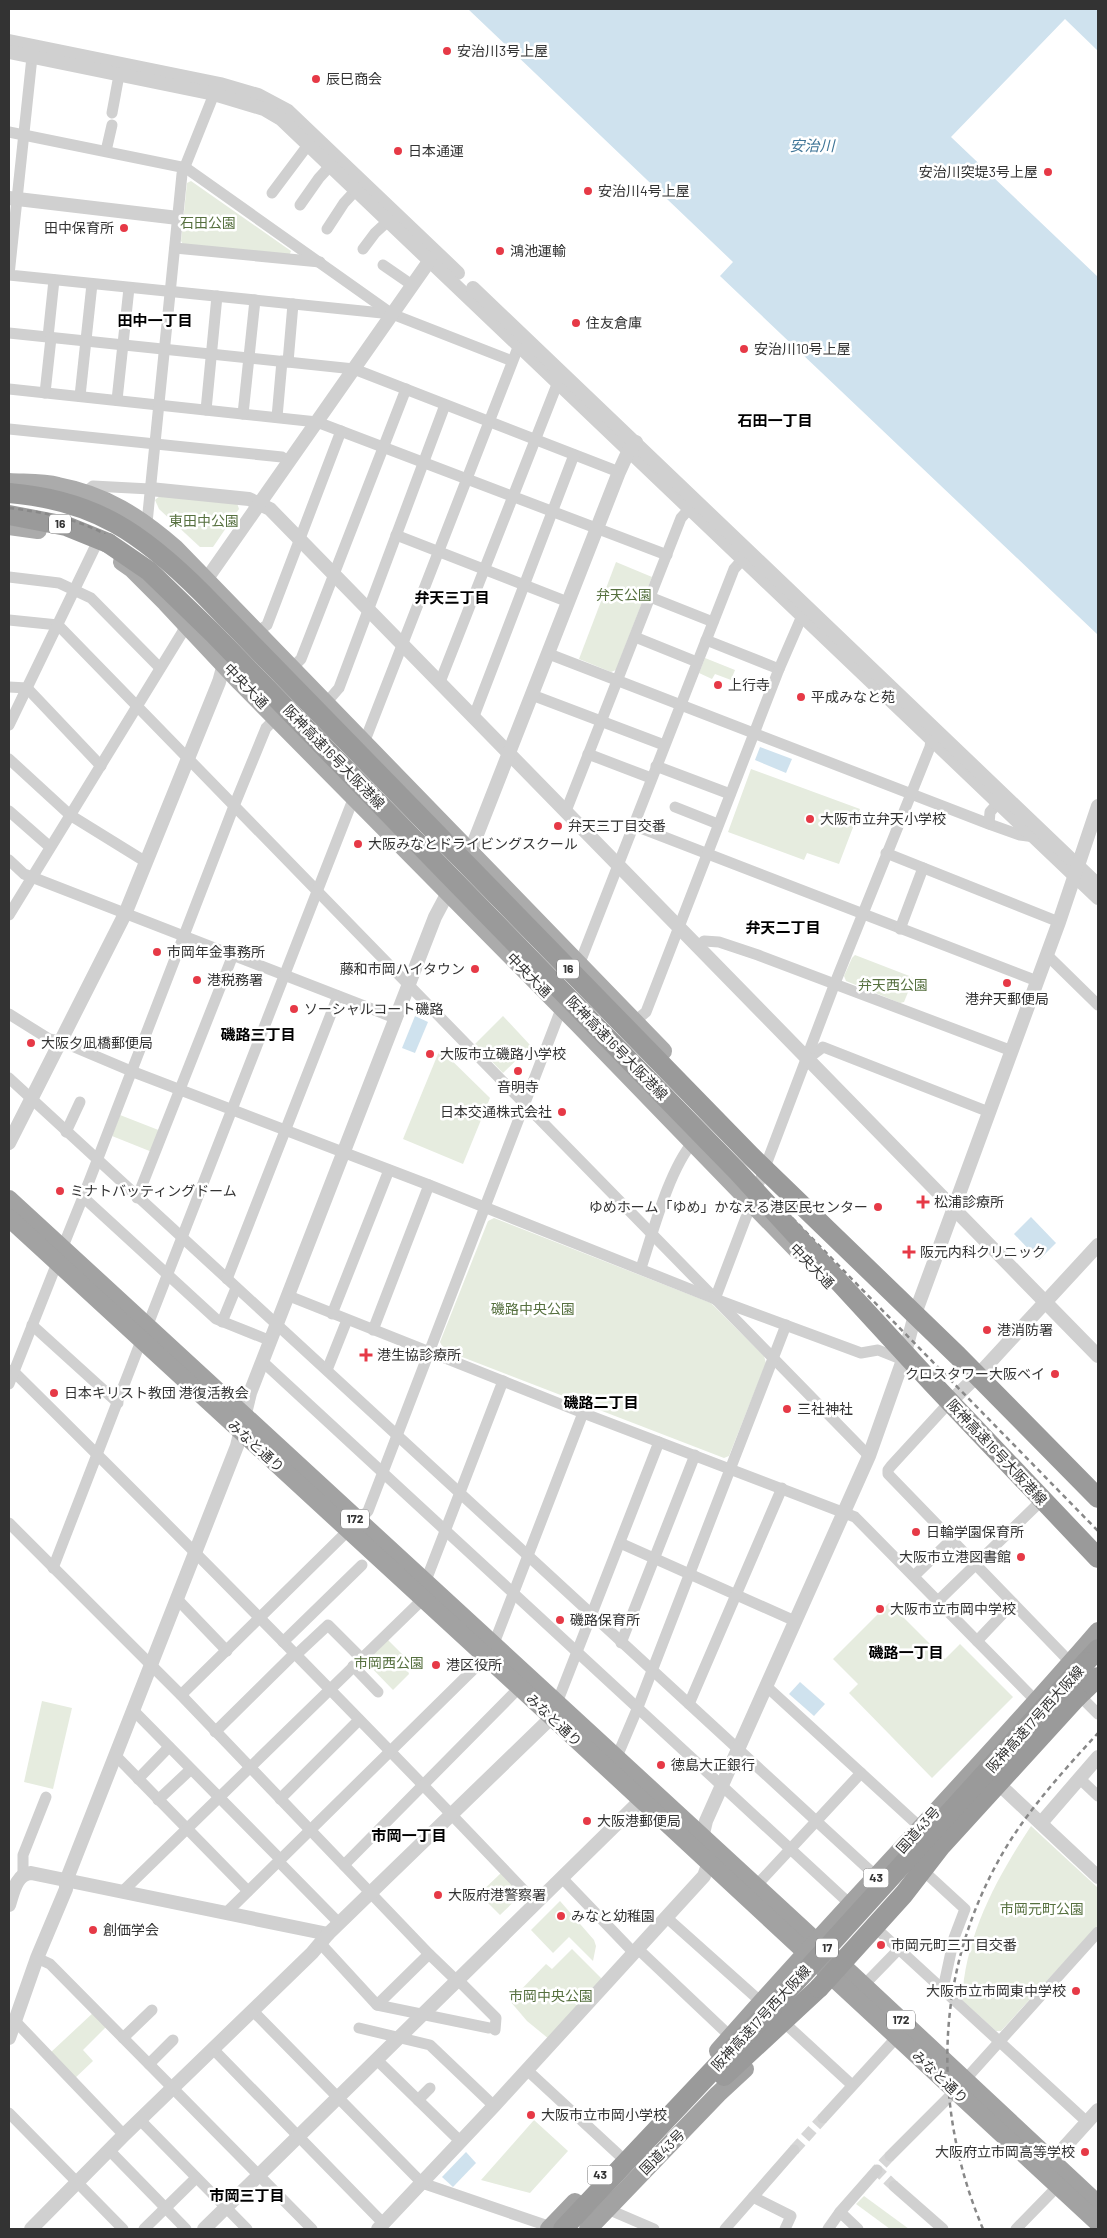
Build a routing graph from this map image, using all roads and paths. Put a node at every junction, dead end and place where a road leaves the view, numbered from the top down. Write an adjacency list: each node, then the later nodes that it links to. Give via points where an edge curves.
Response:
1 (9, 41): 3 (street)
2 (9, 52): 3 (street)
3 (33, 52): 4 (street); 5 (street); 9 (street)
4 (119, 75): 5 (street); 6 (street)
5 (217, 89): 10 (street, via 274,114); 13 (street); 21 (street, via 258,95 288,111)
6 (112, 113)
7 (112, 125): 11 (street)
8 (9, 132): 9 (street)
9 (23, 135): 11 (street); 16 (street)
10 (308, 145): 12 (street); 15 (street)
11 (106, 151): 13 (street)
12 (330, 166): 14 (street); 17 (street)
13 (186, 168): 18 (street, via 182,174); 25 (street)
14 (356, 190): 19 (street); 20 (street)
15 (272, 193)
16 (13, 199): 18 (street); 27 (street)
17 (300, 205)
18 (178, 218): 22 (street)
19 (388, 221): 23 (street); 24 (street)
20 (327, 229)
21 (419, 236): 24 (street); 65 (street)
22 (175, 248): 25 (street); 32 (street)
23 (363, 249)
24 (430, 260): 30 (street); 41 (street)
25 (321, 262): 36 (street)
26 (384, 265): 30 (street)
27 (9, 275): 28 (street)
28 (54, 280): 29 (street); 38 (street)
29 (92, 284): 31 (street); 39 (street)
30 (412, 286): 36 (street)
31 (129, 288): 32 (street); 40 (street)
32 (170, 292): 33 (street); 42 (street)
33 (217, 296): 34 (street); 43 (street)
34 (256, 300): 35 (street); 44 (street)
35 (293, 304): 36 (street); 45 (street)
36 (392, 314): 46 (street); 47 (street)
37 (9, 333): 38 (street)
38 (49, 338): 39 (street); 51 (street)
39 (86, 342): 40 (street); 52 (street)
40 (123, 345): 42 (street); 53 (street)
41 (519, 345): 46 (street); 48 (street)
42 (164, 349): 43 (street); 54 (street)
43 (211, 354): 44 (street); 56 (street)
44 (249, 358): 45 (street); 57 (street)
45 (285, 361): 47 (street); 58 (street)
46 (512, 361): 60 (street)
47 (354, 369): 50 (street); 59 (street)
48 (558, 382): 63 (street); 65 (street)
49 (9, 389): 51 (street)
50 (406, 389): 55 (street); 66 (street)
51 (45, 393): 52 (street)
52 (80, 396): 53 (street)
53 (117, 400): 54 (street)
54 (159, 405): 56 (street); 64 (street)
55 (445, 405): 60 (street); 69 (street)
56 (206, 410): 57 (street)
57 (243, 414): 58 (street)
58 (276, 417): 59 (street)
59 (317, 422): 62 (street); 68 (street)
60 (490, 422): 63 (street); 71 (street)
61 (9, 430): 64 (street)
62 (341, 431): 66 (street); 85 (street)
63 (535, 440): 67 (street); 76 (street)
64 (155, 444): 68 (street); 73 (street)
65 (632, 446): 70 (street); 78 (street); 127 (street)
66 (384, 447): 69 (street); 91 (street)
67 (574, 455): 70 (street); 79 (street)
68 (288, 461): 77 (street)
69 (423, 462): 71 (street); 84 (street)
70 (619, 472): 83 (street)
71 (468, 479): 76 (street); 87 (street)
72 (9, 482): 75 (main road, via 57,485)
73 (150, 489): 75 (street, via 92,486); 77 (street, via 250,499); 81 (street)
74 (9, 493): 258 (highway, 阪神高速16号大阪港線 / 16, bridge, via 58,501 108,518 152,546 181,572 751,1156 958,1356)
75 (84, 493): 81 (main road, via 100,497)
76 (513, 496): 79 (street); 90 (street)
77 (260, 504): 85 (street, via 270,509); 93 (street)
78 (690, 508): 88 (street, via 681,518); 89 (street)
79 (553, 512): 83 (street); 94 (street)
80 (9, 515): 268 (highway, 阪神高速16号大阪港線 / 16, bridge, via 66,526 98,538 136,561 175,595 737,1171)
81 (146, 523): 93 (main road)
82 (9, 526): 86 (main road, 中央大通, via 71,536)
83 (597, 529): 88 (street); 97 (street)
84 (396, 535): 87 (street); 98 (street)
85 (300, 538): 91 (street); 104 (street, via 267,625)
86 (96, 545): 95 (street); 102 (main road, 中央大通, via 132,569)
87 (440, 553): 90 (street); 107 (street)
88 (666, 556): 96 (street)
89 (742, 559): 99 (street); 101 (street, via 734,570)
90 (484, 570): 94 (street); 115 (street)
91 (335, 574): 98 (street); 112 (street, via 301,659)
92 (9, 577): 95 (street, via 59,583)
93 (206, 580): 102 (street, via 203,593 188,611); 104 (main road)
94 (524, 585): 97 (street); 122 (street)
95 (75, 590): 103 (street); 111 (street, via 91,598)
96 (650, 597): 101 (street); 105 (street)
97 (568, 602): 108 (street)
98 (368, 608): 107 (street); 119 (street, via 339,688)
99 (802, 616): 113 (street); 127 (street)
100 (9, 620): 103 (street)
101 (713, 622): 106 (street)
102 (186, 623): 110 (main road, 中央大通); 111 (street)
103 (58, 625): 117 (street); 121 (street)
104 (256, 632): 110 (street); 112 (main road)
105 (635, 637): 109 (street); 114 (street)
106 (706, 640): 109 (street); 113 (street)
107 (404, 645): 115 (street); 128 (street)
108 (549, 654): 114 (street); 118 (street)
109 (697, 662): 120 (street)
110 (224, 664): 123 (main road, 中央大通); 133 (street)
111 (160, 668): 121 (street)
112 (292, 668): 119 (main road)
113 (779, 669): 126 (street)
114 (618, 680): 120 (street); 124 (street)
115 (440, 682): 122 (street)
116 (9, 686): 117 (street)
117 (26, 688): 125 (street); 134 (street)
118 (532, 695): 124 (street); 130 (street)
119 (326, 703): 128 (main road)
120 (680, 705): 126 (street); 129 (street)
121 (137, 706): 133 (street); 134 (street)
122 (474, 716): 130 (street)
123 (276, 718): 139 (main road, 中央大通); 141 (street, via 266,728)
124 (602, 720): 129 (street); 131 (street)
125 (9, 725)
126 (754, 733): 137 (street); 138 (street)
127 (935, 735): 138 (street); 140 (street); 159 (street)
128 (364, 743): 139 (street, via 368,763 352,780); 152 (main road)
129 (664, 745): 135 (street)
130 (510, 753): 144 (street); 152 (street)
131 (588, 754): 136 (street); 144 (street)
132 (9, 759): 146 (street)
133 (186, 759): 141 (street); 156 (street)
134 (101, 766): 146 (street)
135 (656, 766): 136 (street); 137 (street)
136 (651, 778): 149 (street)
137 (730, 794): 147 (street)
138 (910, 794): 148 (street); 153 (street)
139 (354, 797): 162 (street); 163 (main road, 中央大通)
140 (998, 803): 148 (street, via 990,812); 150 (street)
141 (234, 806): 162 (street); 171 (street)
142 (1098, 806): 159 (street)
143 (675, 808): 147 (street)
144 (566, 810): 157 (street)
145 (9, 811): 151 (street)
146 (70, 815): 151 (street); 156 (street)
147 (718, 824): 154 (street)
148 (989, 824): 150 (street)
149 (633, 825): 154 (street); 157 (street)
150 (1035, 837): 159 (street)
151 (50, 847): 160 (street)
152 (471, 853): 163 (street); 175 (main road)
153 (886, 853): 158 (street); 167 (street)
154 (707, 854): 167 (street); 169 (street)
155 (9, 860): 160 (street, via 24,874)
156 (146, 862): 166 (street)
157 (618, 864): 169 (street); 175 (street)
158 (923, 868): 168 (street); 170 (street)
159 (1075, 870): 161 (street); 164 (street); 168 (street)
160 (32, 876): 165 (street); 166 (street)
161 (1098, 885)
162 (317, 890): 176 (street); 179 (street)
163 (448, 892): 179 (street); 182 (main road, 中央大通)
164 (1098, 898)
165 (9, 914)
166 (125, 914): 171 (street); 186 (street)
167 (863, 915): 170 (street); 178 (street)
168 (1059, 922): 174 (street)
169 (678, 926): 172 (street); 185 (street, via 646,1012)
170 (900, 929): 177 (street)
171 (184, 935): 173 (street); 189 (street)
172 (698, 947): 178 (street, via 704,941 719,942); 188 (street)
173 (233, 955): 176 (street); 191 (street)
174 (1047, 955): 177 (street); 181 (street)
175 (579, 965): 182 (street, via 580,980 564,996); 185 (main road)
176 (284, 975): 180 (street); 195 (street)
177 (1037, 981): 187 (street)
178 (835, 983): 187 (street); 188 (street)
179 (409, 984): 184 (street); 194 (street)
180 (338, 996): 184 (street); 197 (street)
181 (1098, 1005)
182 (563, 1008): 194 (street); 199 (main road, 中央大通)
183 (9, 1014): 186 (street, via 49,1039)
184 (395, 1018): 201 (street)
185 (634, 1022): 202 (main road)
186 (60, 1041): 189 (street); 192 (street)
187 (1012, 1051): 196 (street)
188 (808, 1059): 196 (street, via 823,1047); 202 (street); 211 (street)
189 (131, 1071): 191 (street); 203 (street)
190 (9, 1078): 192 (street)
191 (180, 1090): 195 (street); 207 (street)
192 (31, 1099): 198 (street); 200 (street)
193 (80, 1102): 198 (street)
194 (526, 1104): 210 (street); 213 (street)
195 (232, 1110): 197 (street); 214 (street)
196 (989, 1112): 211 (street)
197 (286, 1131): 201 (street); 219 (street)
198 (66, 1132): 203 (street)
199 (693, 1142): 209 (main road, 中央大通); 213 (street, via 683,1154)
200 (9, 1143)
201 (343, 1152): 204 (street); 221 (street)
202 (767, 1159): 209 (street); 224 (main road, via 843,1241)
203 (97, 1160): 206 (street); 207 (street)
204 (389, 1170): 205 (street); 225 (street)
205 (429, 1185): 210 (street); 231 (street)
206 (83, 1198): 216 (street); 218 (street)
207 (137, 1198): 214 (street)
208 (9, 1199): 216 (highway, みなと通り / 172)
209 (752, 1203): 222 (street); 237 (main road, 中央大通)
210 (486, 1208): 217 (street); 234 (street)
211 (953, 1209): 223 (street); 224 (street)
212 (9, 1218): 216 (highway, みなと通り / 172)
213 (652, 1234): 217 (street); 222 (street)
214 (182, 1239): 218 (street); 219 (street)
215 (1098, 1245): 223 (street)
216 (59, 1256): 228 (street); 232 (highway, みなと通り / 172)
217 (642, 1268): 222 (street)
218 (168, 1276): 227 (street); 232 (street)
219 (227, 1279): 220 (street)
220 (236, 1288): 227 (street); 229 (street)
221 (289, 1296): 225 (street); 229 (street)
222 (715, 1298): 230 (street); 236 (street)
223 (1046, 1303): 235 (street); 241 (street)
224 (916, 1311): 237 (street); 241 (main road)
225 (332, 1314): 226 (street)
226 (347, 1320): 231 (street); 239 (street)
227 (222, 1322): 233 (street)
228 (32, 1325): 240 (street); 244 (street)
229 (278, 1325): 233 (street); 239 (street)
230 (786, 1325): 236 (street); 237 (street, via 861,1353 878,1350)
231 (373, 1330): 234 (street)
232 (144, 1334): 244 (street); 247 (highway, みなと通り / 172)
233 (271, 1341): 238 (street)
234 (429, 1352): 242 (street); 248 (street)
235 (1098, 1356)
236 (773, 1357): 252 (street); 253 (street)
237 (903, 1360): 245 (main road, 中央大通); 252 (street)
238 (263, 1362): 247 (street, via 250,1393); 254 (street)
239 (327, 1370): 248 (street)
240 (11, 1371): 243 (street); 250 (street)
241 (980, 1373): 245 (street); 256 (main road)
242 (503, 1381): 246 (street); 257 (street)
243 (9, 1384)
244 (118, 1403): 250 (street)
245 (947, 1405): 259 (main road, 中央大通); 264 (street, via 888,1470 891,1478)
246 (583, 1413): 249 (street); 267 (street)
247 (243, 1425): 262 (highway, みなと通り / 172); 266 (street)
248 (398, 1435): 254 (street); 257 (street)
249 (659, 1442): 251 (street); 265 (street)
250 (96, 1454): 266 (street); 272 (street)
251 (695, 1455): 253 (street); 269 (street)
252 (869, 1456): 260 (street)
253 (729, 1468): 255 (street); 274 (street)
254 (383, 1473): 262 (street, via 368,1511); 263 (street)
255 (782, 1488): 260 (street); 278 (street)
256 (1098, 1490)
257 (460, 1492): 263 (street); 267 (street)
258 (1098, 1498)
259 (1038, 1504): 271 (street); 273 (main road, 中央大通)
260 (844, 1512): 275 (street, via 855,1517); 284 (street)
261 (9, 1523): 272 (street)
262 (354, 1526): 276 (highway, みなと通り / 172); 283 (street)
263 (446, 1530): 276 (street); 277 (street)
264 (951, 1540): 271 (street); 275 (street)
265 (620, 1543): 269 (street); 282 (street)
266 (195, 1554): 279 (street); 283 (street)
267 (526, 1555): 277 (street); 282 (street)
268 (1098, 1558)
269 (654, 1559): 274 (street); 288 (street)
270 (362, 1565): 287 (street)
271 (976, 1565): 280 (street); 281 (street)
272 (53, 1568): 296 (street)
273 (1098, 1568)
274 (688, 1574): 278 (street); 298 (street)
275 (914, 1576): 280 (street)
276 (424, 1591): 291 (highway, みなと通り / 172); 294 (street)
277 (512, 1593): 291 (street); 292 (street)
278 (736, 1595): 284 (street); 307 (street)
279 (178, 1600): 290 (street); 296 (street)
280 (938, 1601): 286 (street)
281 (1013, 1603): 286 (street); 295 (street)
282 (591, 1615): 288 (street); 292 (street)
283 (260, 1619): 287 (street); 290 (street)
284 (795, 1621): 300 (street)
285 (1098, 1631): 295 (highway, 国道43号 / 43)
286 (977, 1641): 306 (street)
287 (282, 1642): 293 (street)
288 (621, 1643): 298 (street)
289 (1098, 1649): 388 (highway, 阪神高速17号西大阪線 / 17, bridge)
290 (227, 1650): 304 (street)
291 (489, 1651): 301 (highway, みなと通り / 172); 310 (highway, みなと通り / 172); 317 (street)
292 (578, 1651): 308 (street); 310 (street)
293 (294, 1654): 294 (street, via 328,1625); 302 (street); 314 (street)
294 (357, 1662): 302 (street); 303 (street)
295 (1071, 1663): 306 (highway, 国道43号 / 43)
296 (151, 1666): 304 (street); 309 (street)
297 (1098, 1667): 393 (highway, 阪神高速17号西大阪線 / 17)
298 (652, 1670): 307 (street); 308 (street)
299 (1098, 1677): 305 (highway)
300 (766, 1686): 316 (street); 323 (street)
301 (520, 1688): 310 (highway, みなと通り / 172); 326 (street)
302 (329, 1690): 313 (street); 321 (street)
303 (378, 1692)
304 (181, 1695): 314 (street)
305 (1081, 1699): 311 (street); 328 (highway, 国道43号 / 43); 393 (highway, bridge, via 941,1846 904,1894 819,1988)
306 (1037, 1702): 312 (highway, 国道43号 / 43)
307 (689, 1704): 316 (street)
308 (638, 1707): 320 (street); 327 (street)
309 (134, 1711): 315 (street); 318 (street)
310 (554, 1711): 320 (highway, みなと通り / 172); 334 (highway, みなと通り / 172); 335 (street)
311 (1098, 1714)
312 (1023, 1717): 338 (highway, 国道43号 / 43); 388 (highway, bridge, via 1013,1737 925,1833 883,1873)
313 (359, 1720): 317 (street); 332 (street)
314 (215, 1732): 321 (street)
315 (169, 1747): 322 (street); 325 (street)
316 (738, 1749): 327 (street); 336 (street)
317 (391, 1752): 326 (street); 340 (street)
318 (116, 1756): 325 (street); 351 (street)
319 (1098, 1757): 324 (street)
320 (616, 1759): 341 (highway, みなと通り / 172)
321 (250, 1767): 331 (street); 332 (street)
322 (190, 1770): 331 (street); 333 (street)
323 (861, 1773): 336 (street); 338 (street)
324 (1079, 1778): 329 (street); 337 (street)
325 (138, 1779): 333 (street)
326 (423, 1785): 335 (street); 345 (street)
327 (722, 1785): 341 (street); 342 (street)
328 (1004, 1789): 337 (street); 347 (highway, 国道43号 / 43)
329 (1098, 1796)
330 (46, 1797): 346 (street, via 23,1855)
331 (218, 1798): 339 (street); 343 (street)
332 (280, 1799): 340 (street)
333 (158, 1800): 339 (street)
334 (642, 1800): 344 (highway, みなと通り / 172); 350 (street)
335 (452, 1815): 355 (street); 356 (street)
336 (815, 1821): 342 (street); 348 (street)
337 (1041, 1823): 349 (street)
338 (920, 1827): 348 (highway, 国道43号 / 43)
339 (187, 1830): 353 (street); 354 (street)
340 (310, 1830): 343 (street); 345 (street)
341 (702, 1838): 344 (street); 352 (highway, みなと通り / 172)
342 (789, 1848): 352 (street); 358 (street)
343 (280, 1859): 353 (street); 361 (street, via 281,1864)
344 (709, 1862): 360 (street, via 704,1876); 365 (highway, みなと通り / 172)
345 (344, 1865): 355 (street)
346 (23, 1875): 351 (street, via 31,1873); 357 (street)
347 (928, 1875): 362 (highway, 国道43号 / 43); 373 (street, via 965,1909)
348 (877, 1877): 358 (highway, 国道43号 / 43)
349 (1098, 1877)
350 (562, 1878): 356 (street); 367 (street)
351 (66, 1881): 354 (street); 369 (street, via 66,1889)
352 (755, 1887): 365 (highway, みなと通り / 172)
353 (248, 1891): 359 (street)
354 (122, 1892): 359 (street)
355 (372, 1892): 361 (street); 368 (street)
356 (536, 1903): 371 (street)
357 (9, 1905)
358 (851, 1905): 365 (highway, 国道43号 / 43)
359 (226, 1913): 364 (street)
360 (666, 1917): 367 (street); 374 (street)
361 (339, 1923): 364 (street)
362 (878, 1930): 366 (street); 370 (highway, 国道43号 / 43)
363 (1098, 1932): 387 (street)
364 (324, 1938): 375 (street); 377 (street)
365 (810, 1947): 370 (highway, みなと通り / 172); 374 (highway, 国道43号 / 43)
366 (899, 1949): 372 (street); 373 (street)
367 (636, 1951): 388 (street); 392 (street)
368 (429, 1954): 371 (street); 375 (street)
369 (37, 1958): 379 (street); 384 (street, via 50,1964)
370 (839, 1973): 372 (highway, みなと通り / 172); 381 (highway, 国道43号 / 43); 382 (highway, みなと通り / 172)
371 (458, 1980): 378 (street); 378 (street, via 496,2018 492,2029)
372 (864, 1986): 395 (highway, みなと通り / 172)
373 (943, 1989): 387 (street)
374 (760, 2001): 388 (highway, 国道43号 / 43)
375 (377, 2005): 378 (street)
376 (136, 2008): 384 (street, via 149,2014)
377 (253, 2011): 389 (street); 398 (street)
378 (422, 2015): 385 (street)
379 (16, 2022): 383 (street); 406 (street)
380 (359, 2028): 385 (street)
381 (790, 2028): 394 (street); 409 (highway, 国道43号 / 43, via 718,2094)
382 (897, 2037): 394 (street); 395 (highway, みなと通り / 172)
383 (9, 2038)
384 (124, 2038): 391 (street)
385 (399, 2038): 390 (street); 400 (street, via 430,2045)
386 (173, 2040): 391 (street)
387 (998, 2040): 395 (street); 405 (street)
388 (729, 2046): 413 (highway, 国道43号 / 43, via 655,2126); 437 (highway, 阪神高速17号西大阪線 / 17, bridge)
389 (213, 2049): 396 (street); 407 (street)
390 (378, 2060): 398 (street); 399 (street)
391 (149, 2064): 396 (street)
392 (527, 2070): 400 (street); 413 (street)
393 (724, 2076): 438 (highway, 阪神高速17号西大阪線 / 17)
394 (852, 2085): 403 (street)
395 (960, 2085): 412 (street); 414 (highway, みなと通り / 172); 421 (highway, みなと通り / 172)
396 (173, 2088): 404 (street); 416 (street)
397 (430, 2088): 399 (street)
398 (338, 2099): 407 (street); 419 (street)
399 (418, 2100): 408 (street)
400 (494, 2106): 408 (street)
401 (1098, 2110): 405 (street)
402 (9, 2113): 418 (street)
403 (823, 2118)
404 (140, 2120): 406 (street); 417 (street)
405 (1087, 2122): 414 (street)
406 (124, 2134): 410 (street)
407 (299, 2138): 416 (street); 429 (street)
408 (461, 2142): 419 (street)
409 (670, 2145): 426 (highway, 43); 439 (highway, 国道43号 / 43)
410 (109, 2150): 418 (street); 424 (street)
411 (794, 2150): 422 (street)
412 (890, 2156)
413 (621, 2157): 437 (highway, 国道43号 / 43)
414 (1052, 2161): 423 (highway, みなと通り / 172)
415 (877, 2170): 427 (street)
416 (259, 2177): 425 (street); 436 (street)
417 (196, 2178): 424 (street); 425 (street)
418 (77, 2183): 430 (street); 431 (street)
419 (422, 2183): 429 (street); 437 (street)
420 (894, 2186): 446 (street)
421 (1058, 2186): 428 (highway, みなと通り / 172); 447 (street)
422 (753, 2197): 442 (street); 443 (street, via 791,2216)
423 (1098, 2204)
424 (165, 2208): 432 (street); 433 (street)
425 (226, 2208): 434 (street); 435 (street)
426 (612, 2211): 440 (highway, 43); 441 (street)
427 (840, 2212): 444 (street); 445 (street)
428 (1098, 2223)
429 (380, 2226)
430 (120, 2228)
431 (31, 2229)
432 (144, 2229)
433 (186, 2229)
434 (204, 2229)
435 (247, 2229)
436 (312, 2229)
437 (555, 2229)
438 (580, 2229)
439 (588, 2229)
440 (595, 2229)
441 (654, 2229)
442 (725, 2229)
443 (785, 2229)
444 (828, 2229)
445 (858, 2229)
446 (943, 2229)
447 (1016, 2229)

